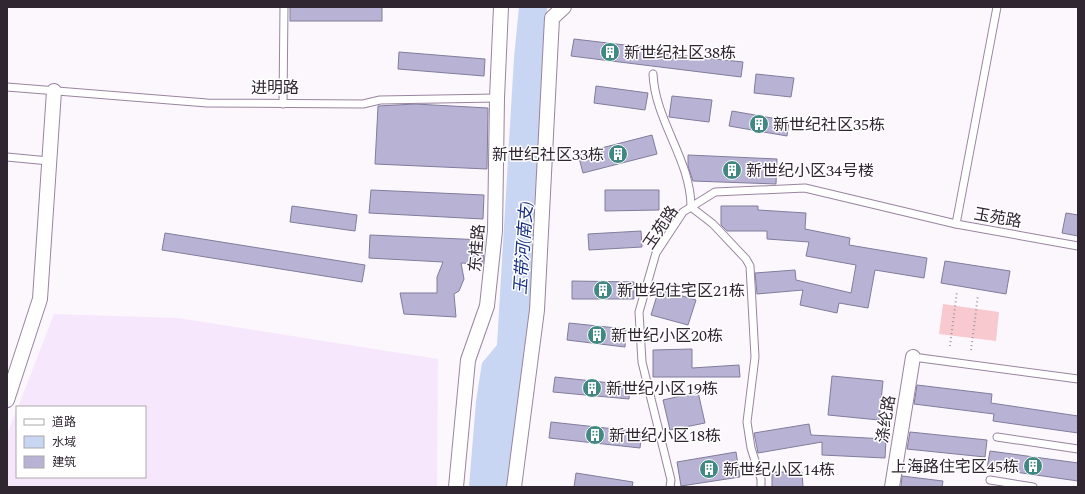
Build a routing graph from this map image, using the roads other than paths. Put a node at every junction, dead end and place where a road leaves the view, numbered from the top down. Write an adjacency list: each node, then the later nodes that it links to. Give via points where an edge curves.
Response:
1 (284, 7): 11 (lane)
2 (501, 7): 10 (street, 东桂路)
3 (564, 7): 24 (street, via 552,18 537,310)
4 (569, 7): 5 (street)
5 (574, 7)
6 (997, 7): 15 (lane)
7 (653, 74): 14 (lane, via 656,96 691,193)
8 (7, 87): 9 (lane, 进明路)
9 (54, 91): 11 (lane, 进明路, via 206,103); 13 (street)
10 (497, 98): 11 (lane, 进明路, via 380,100 362,104); 23 (street, 东桂路, via 494,246 487,306 468,360)
11 (283, 104)
12 (7, 157): 13 (lane)
13 (49, 161): 19 (street, via 40,299)
14 (691, 207): 15 (lane, 玉苑路, via 715,192 805,188); 25 (lane, 玉苑路, via 683,212 656,253 639,312 642,362 671,480); 26 (lane, via 713,224 750,266 755,357 747,422 751,448 759,467)
15 (956, 224): 16 (lane, 玉苑路)
16 (1078, 246)
17 (913, 357): 18 (lane); 27 (street, 涤纶路)
18 (1078, 379)
19 (7, 400)
20 (997, 437): 21 (lane)
21 (1078, 449)
22 (990, 480): 28 (lane)
23 (456, 487)
24 (514, 487)
25 (670, 487)
26 (761, 487)
27 (892, 487)
28 (1032, 487)

